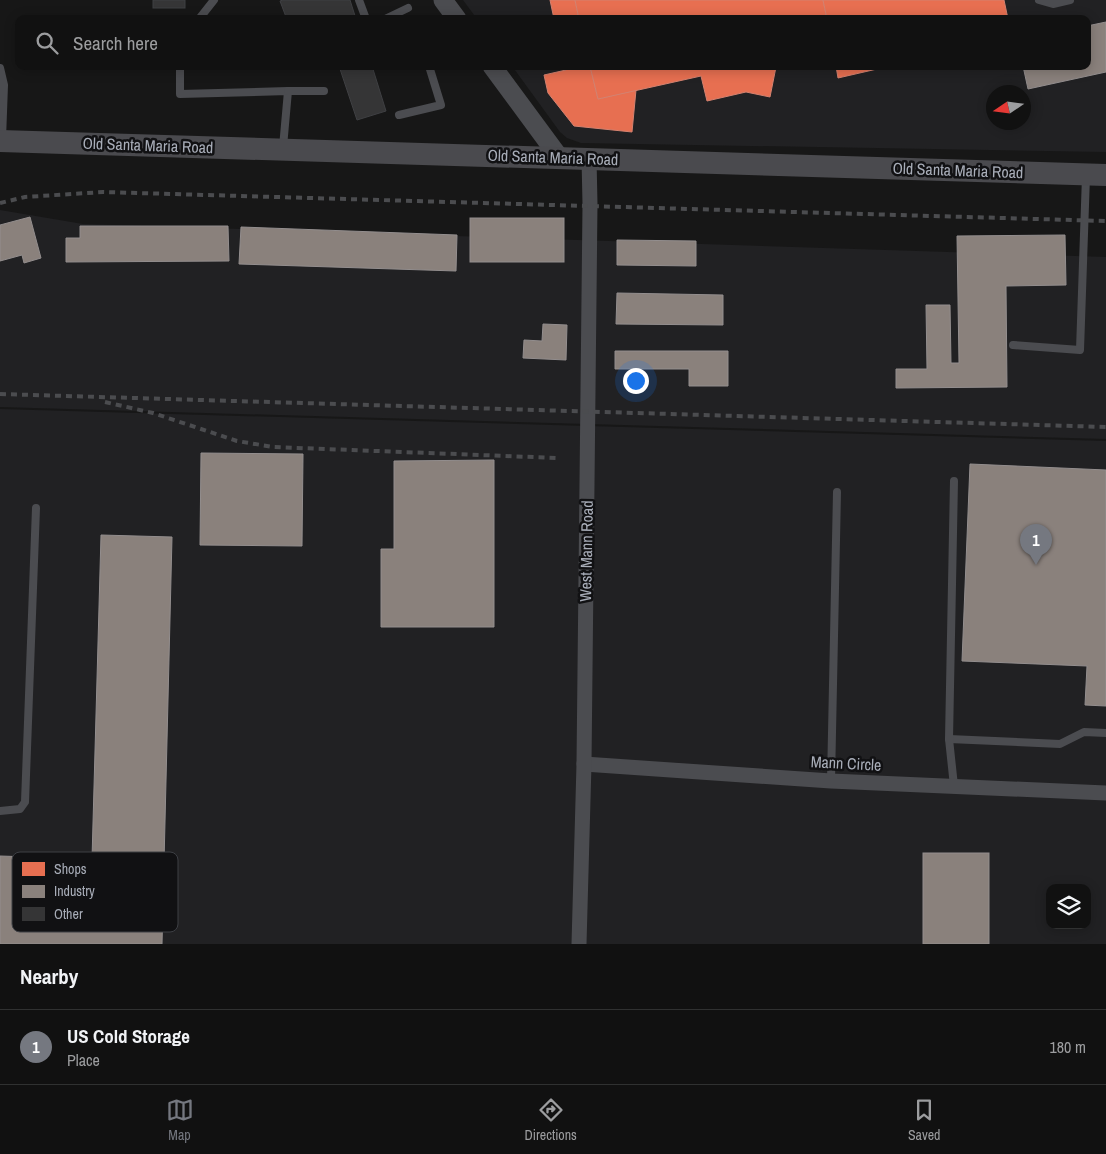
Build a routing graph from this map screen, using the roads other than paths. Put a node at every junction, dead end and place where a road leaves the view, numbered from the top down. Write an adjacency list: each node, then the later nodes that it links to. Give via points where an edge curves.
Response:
1 (214, 0): 7 (lane)
2 (360, 0): 8 (lane)
3 (443, 0): 10 (street)
4 (1039, 0): 5 (lane, via 1054,4)
5 (1070, 0)
6 (408, 8): 9 (lane)
7 (202, 15)
8 (365, 15)
9 (393, 15)
10 (454, 15)
11 (0, 68): 18 (lane, via 4,85)
12 (180, 70): 15 (lane, via 180,94)
13 (431, 70): 17 (lane, via 442,105)
14 (495, 70): 20 (street)
15 (288, 91): 16 (lane); 19 (lane)
16 (324, 91)
17 (399, 116)
18 (1, 141): 19 (main road, Old Santa Maria Road)
19 (283, 149): 20 (main road, Old Santa Maria Road)
20 (559, 157): 21 (main road, Old Santa Maria Road)
21 (589, 158): 22 (main road, Old Santa Maria Road); 29 (street, West Mann Road)
22 (1096, 174): 23 (lane, via 1080,350)
23 (1013, 345)
24 (954, 480): 28 (lane)
25 (837, 492): 30 (lane)
26 (36, 508): 33 (lane, via 25,802 20,809)
27 (1106, 733): 28 (lane, via 1084,732 1060,744)
28 (950, 739): 31 (lane)
29 (584, 764): 30 (street, Mann Circle); 34 (street, West Mann Road)
30 (831, 781): 31 (street, Mann Circle)
31 (954, 786): 32 (street, Mann Circle)
32 (1106, 793)
33 (0, 811)
34 (579, 944)

